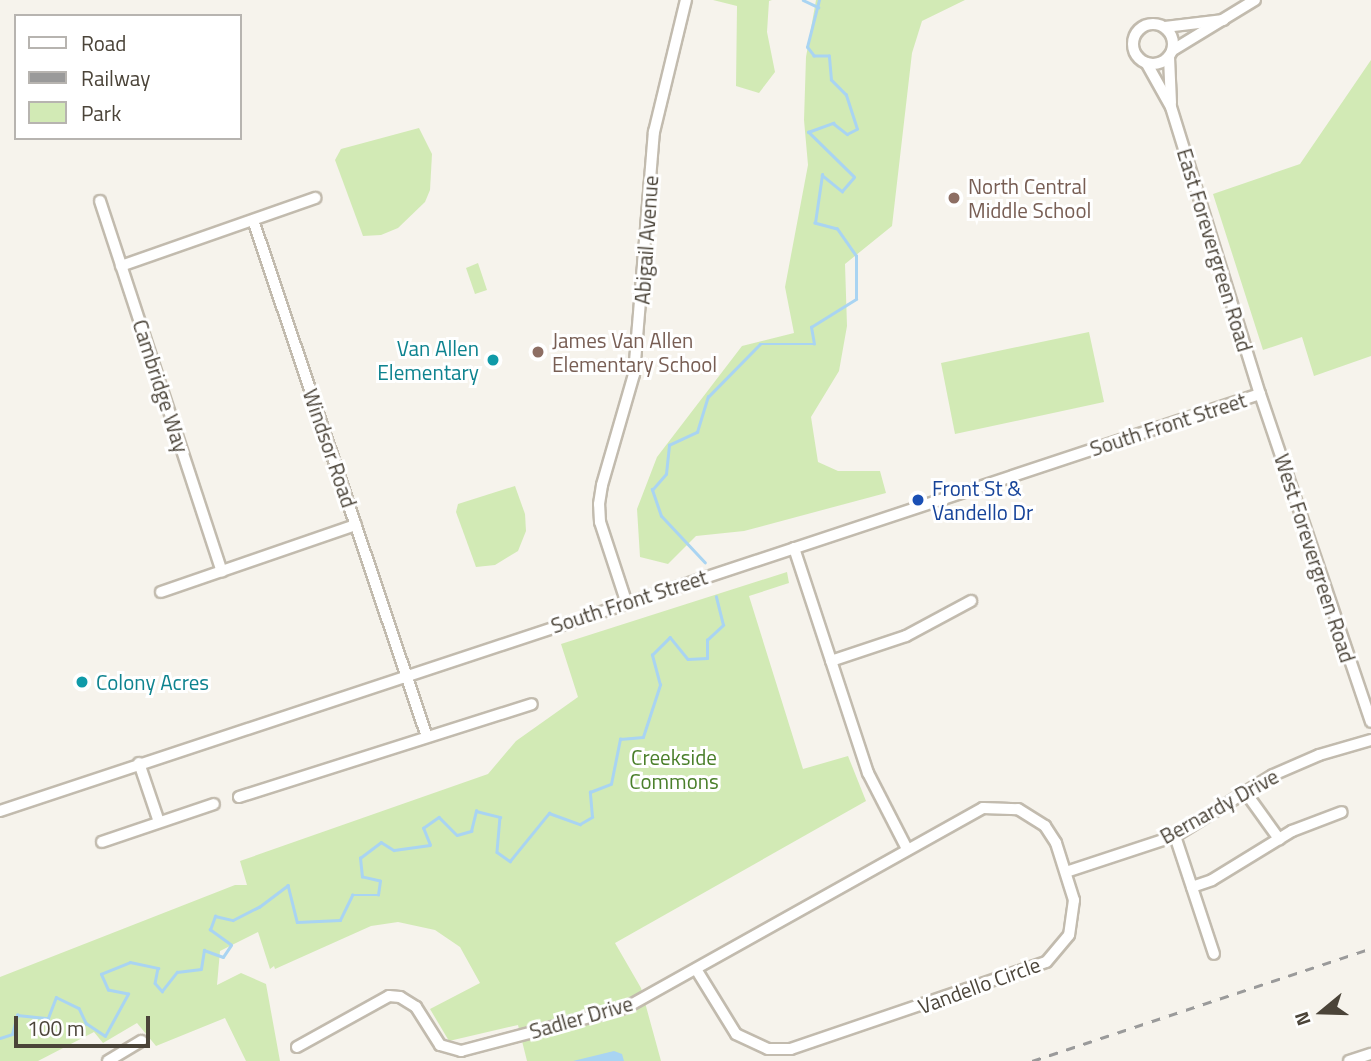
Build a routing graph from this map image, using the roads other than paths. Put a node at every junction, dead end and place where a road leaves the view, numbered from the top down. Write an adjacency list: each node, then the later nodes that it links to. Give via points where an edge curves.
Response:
1 (686, 0): 17 (street, Abigail Avenue, via 654,132 634,374 599,504 600,522)
2 (1255, 0): 3 (street)
3 (1224, 20): 4 (street); 5 (street)
4 (1165, 27): 5 (street, via 1172,37); 6 (street, via 1150,24 1136,33 1134,50)
5 (1171, 54): 6 (street, via 1159,64); 7 (street, East Forevergreen Road)
6 (1147, 64): 7 (street, East Forevergreen Road)
7 (1171, 107): 12 (street, East Forevergreen Road)
8 (315, 198): 10 (street)
9 (100, 201): 11 (street, Cambridge Way)
10 (253, 220): 11 (street); 13 (street, Windsor Road)
11 (121, 266): 15 (street, Cambridge Way)
12 (1260, 394): 14 (street, South Front Street); 22 (street, West Forevergreen Road)
13 (356, 526): 15 (street); 20 (street, Windsor Road)
14 (794, 548): 17 (street, South Front Street); 19 (street)
15 (222, 571): 16 (street)
16 (161, 592)
17 (626, 601): 20 (street, South Front Street)
18 (971, 601): 19 (street, via 897,640)
19 (831, 661): 35 (street, via 868,773)
20 (406, 676): 23 (street, Windsor Road); 25 (street, South Front Street)
21 (531, 704): 23 (street)
22 (1371, 722)
23 (427, 737): 27 (street)
24 (1371, 740): 26 (street, Bernardy Drive, via 1319,755)
25 (139, 762): 29 (street, South Front Street); 31 (street)
26 (1246, 793): 32 (street, Bernardy Drive); 33 (street)
27 (239, 797)
28 (214, 804): 31 (street)
29 (0, 811)
30 (1342, 812): 33 (street)
31 (159, 822): 34 (street)
32 (1175, 836): 36 (street, Bernardy Drive); 37 (street)
33 (1279, 839): 37 (street, via 1212,880)
34 (102, 842)
35 (907, 849): 36 (street, Vandello Circle, via 971,813 1006,807 1028,813 1045,826); 39 (street, Sadler Drive)
36 (1066, 872): 39 (street, Vandello Circle, via 1074,900 1073,923 1063,946 1046,962 792,1049 768,1049 736,1034)
37 (1192, 887): 38 (street)
38 (1214, 954)
39 (696, 969): 41 (street, Sadler Drive, via 627,1007 461,1051 440,1045 416,1007 389,996)
40 (141, 1041): 43 (street)
41 (297, 1047)
42 (1371, 1054): 44 (street)
43 (108, 1061)
44 (1349, 1061)

